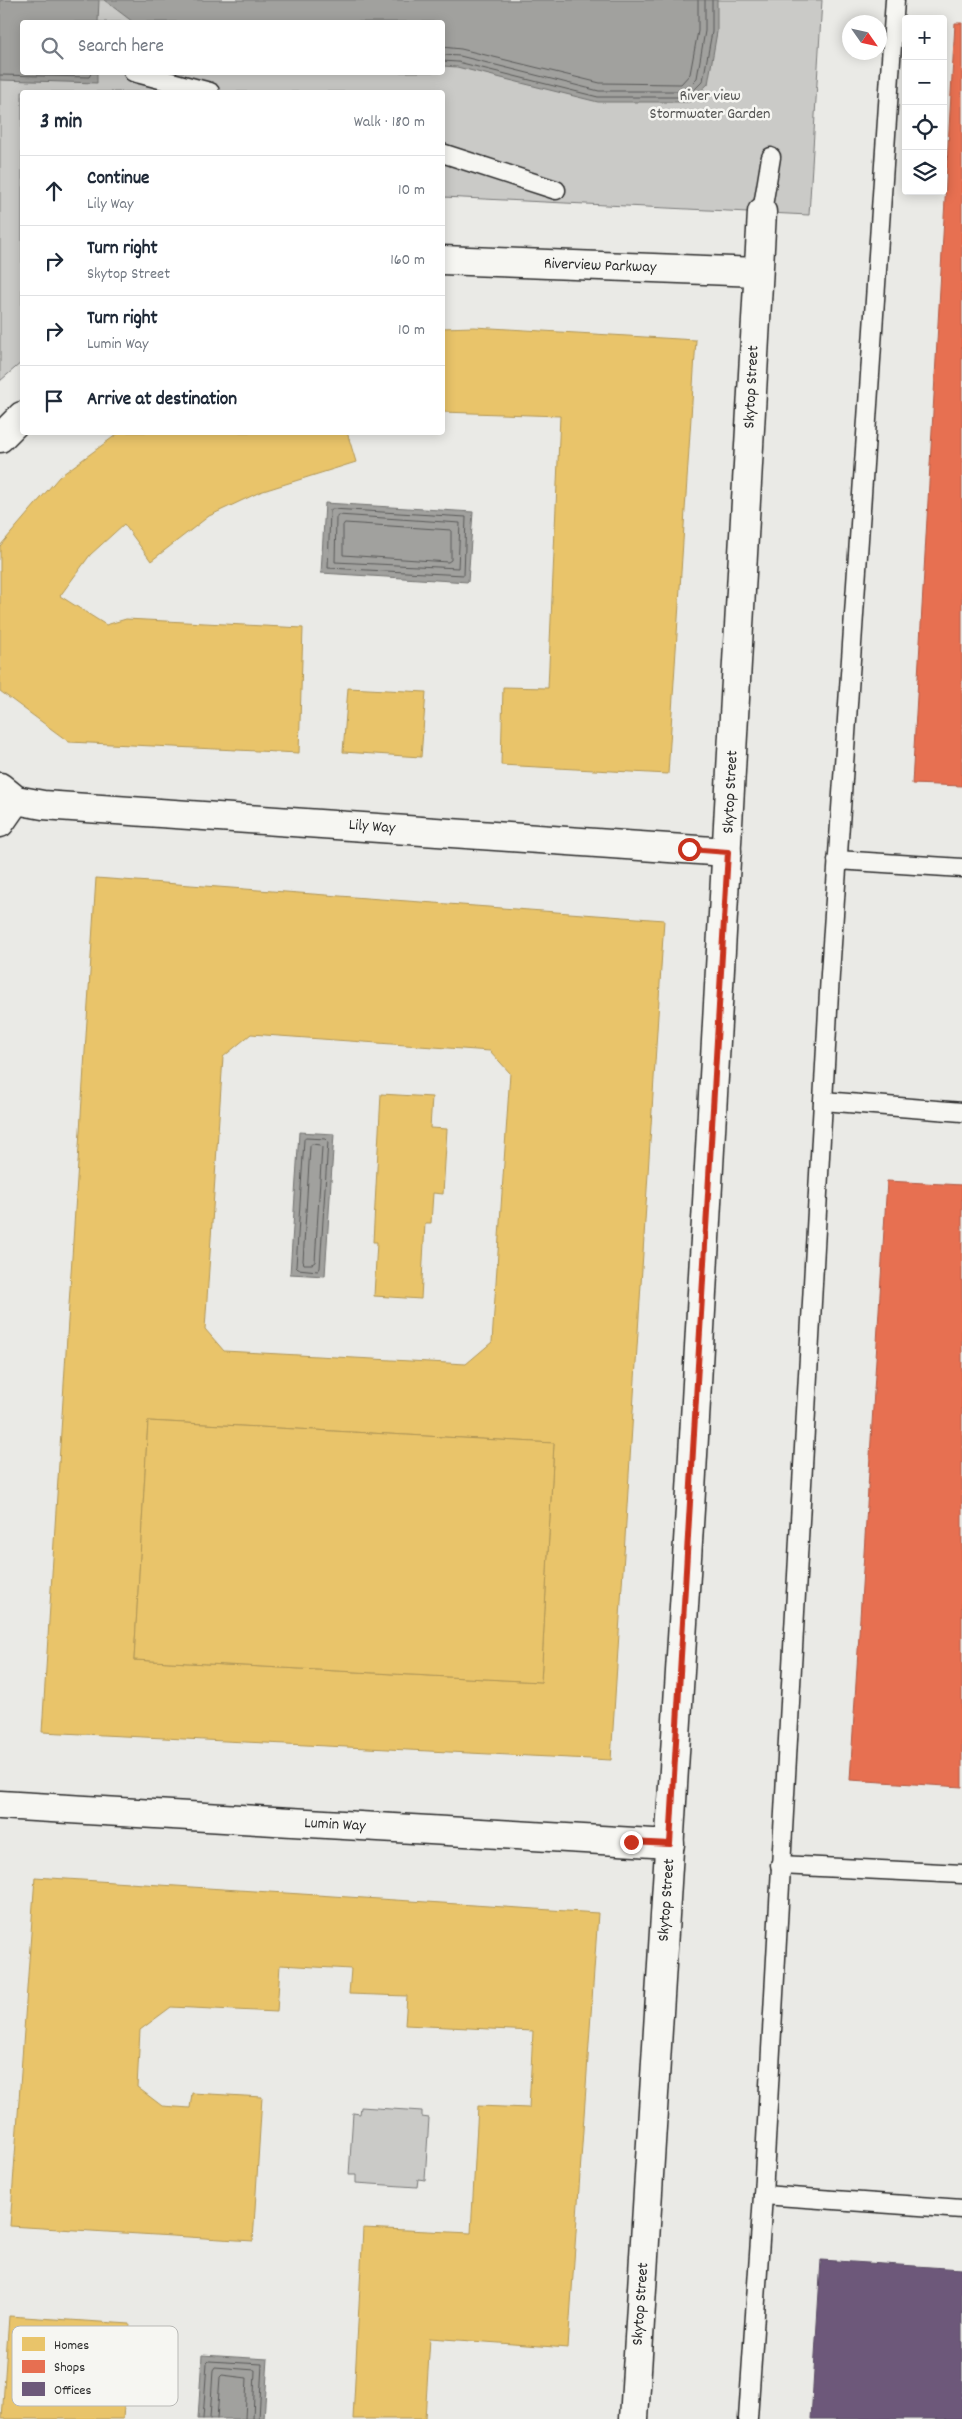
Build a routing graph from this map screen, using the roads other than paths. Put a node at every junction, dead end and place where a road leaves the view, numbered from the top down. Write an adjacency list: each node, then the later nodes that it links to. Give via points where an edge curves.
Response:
1 (895, 0): 15 (lane)
2 (145, 75): 3 (lane)
3 (202, 90)
4 (445, 154): 6 (lane)
5 (771, 157): 7 (lane)
6 (556, 190)
7 (762, 212): 9 (street, Skytop Street)
8 (445, 260): 9 (street, Riverview Parkway)
9 (758, 272): 14 (street, Skytop Street)
10 (20, 418): 11 (street)
11 (0, 438)
12 (8, 793): 13 (street); 14 (street, Lily Way, via 43,805)
13 (0, 823)
14 (728, 852): 20 (street, Skytop Street)
15 (837, 860): 16 (lane); 17 (lane)
16 (962, 868)
17 (822, 1101): 18 (lane); 21 (lane)
18 (962, 1112)
19 (0, 1805): 20 (street, Lumin Way)
20 (670, 1844): 25 (street, Skytop Street)
21 (780, 1865): 22 (lane); 23 (lane)
22 (962, 1874)
23 (763, 2195): 24 (lane); 26 (lane)
24 (962, 2209)
25 (634, 2419)
26 (748, 2419)

